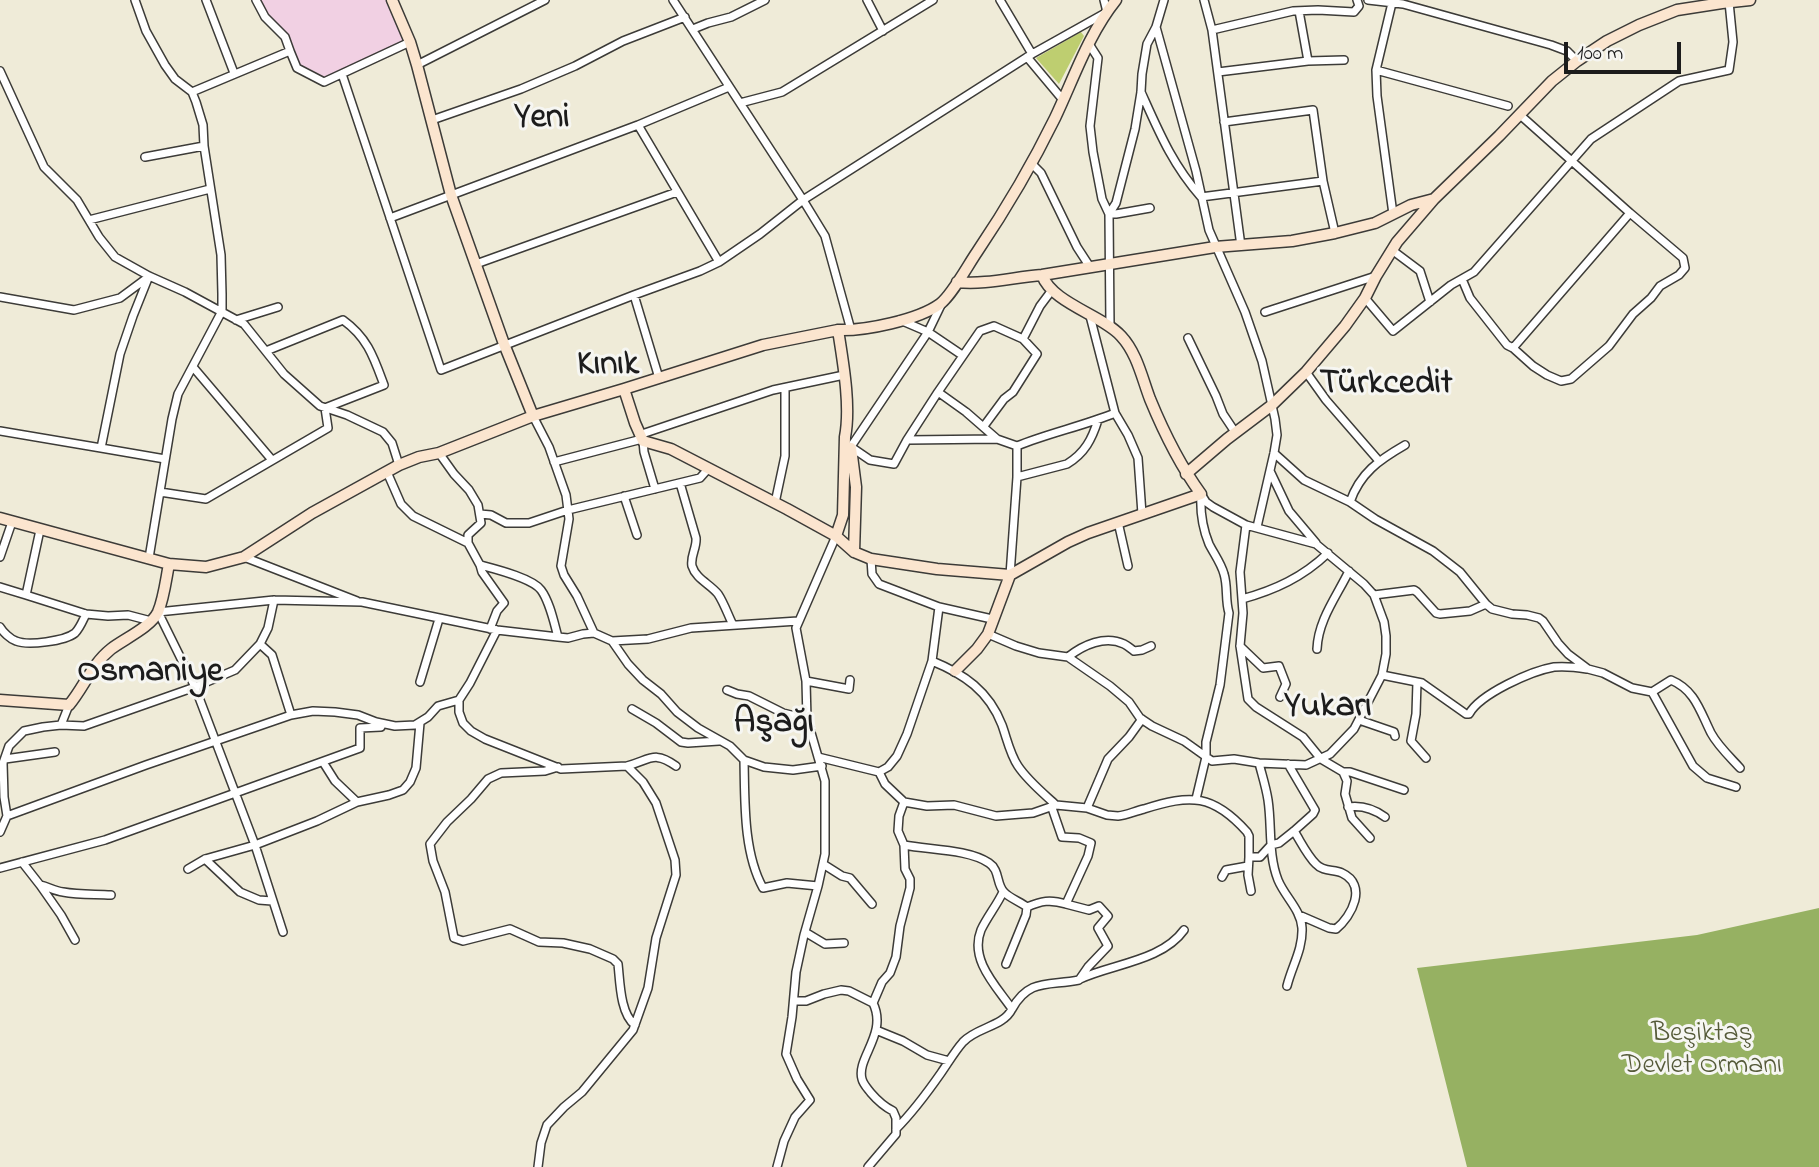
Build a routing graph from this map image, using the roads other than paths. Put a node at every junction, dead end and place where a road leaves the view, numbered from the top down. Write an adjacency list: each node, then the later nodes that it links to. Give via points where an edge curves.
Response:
1 (135, 0): 41 (street, via 165,65)
2 (206, 0): 38 (street)
3 (256, 0): 29 (street, via 285,37)
4 (392, 0): 27 (street)
5 (545, 0): 34 (street)
6 (673, 0): 22 (street)
7 (765, 0): 24 (street, via 731,18)
8 (867, 0): 26 (street)
9 (933, 0): 26 (street)
10 (1000, 0): 30 (street)
11 (1116, 0): 20 (street)
12 (1164, 0): 23 (street)
13 (1204, 0): 25 (street)
14 (1357, 0): 21 (street, via 1354,12)
15 (1368, 0): 17 (street)
16 (1750, 0): 18 (street)
17 (1378, 1): 19 (street)
18 (1729, 2): 33 (street, via 1677,10 1607,41); 52 (street, via 1733,42 1729,70 1679,81 1591,139)
19 (1392, 4): 33 (street, via 1559,48); 35 (street)
20 (1105, 6): 28 (street); 30 (street)
21 (1299, 11): 25 (street); 32 (street)
22 (684, 17): 24 (street); 47 (street, via 522,89)
23 (1156, 27): 42 (street, via 1147,44); 59 (street)
24 (694, 29): 40 (street)
25 (1212, 30): 37 (street)
26 (883, 32): 44 (street, via 782,92)
27 (410, 43): 34 (street); 39 (street)
28 (1089, 44): 43 (street); 64 (street, via 1098,58 1090,126 1093,152)
29 (290, 51): 38 (street); 39 (street, via 297,68 324,82)
30 (1029, 55): 43 (street); 61 (street)
31 (1345, 60): 32 (street)
32 (1308, 61): 37 (street)
33 (1577, 61): 46 (street)
34 (417, 65): 47 (street)
35 (1376, 70): 45 (street); 65 (street)
36 (0, 71): 67 (street, via 44,167 77,200)
37 (1218, 72): 48 (street)
38 (234, 73): 41 (street)
39 (342, 74): 66 (street)
40 (730, 87): 44 (street); 49 (street)
41 (192, 92): 50 (street)
42 (1142, 92): 59 (street, via 1178,168); 64 (street, via 1116,203)
43 (1063, 100): 53 (street)
44 (740, 103): 61 (street)
45 (1508, 106)
46 (1519, 114): 52 (street); 60 (street)
47 (432, 120): 58 (street)
48 (1224, 122): 54 (street, via 1313,110); 56 (street)
49 (638, 125): 57 (street); 58 (street)
50 (204, 146): 51 (street); 55 (street)
51 (145, 157)
52 (1571, 160): 63 (street); 79 (street, via 1474,272)
53 (1032, 164): 75 (street); 80 (street)
54 (1323, 181): 56 (street); 68 (street)
55 (210, 189): 67 (street); 88 (street)
56 (1234, 191): 59 (street); 69 (street)
57 (677, 192): 72 (street); 74 (street)
58 (451, 195): 66 (street); 74 (street)
59 (1201, 197): 70 (street)
60 (1434, 199): 65 (street); 71 (street)
61 (803, 200): 72 (street); 95 (street, via 825,236)
62 (1150, 208): 64 (street)
63 (1630, 213): 100 (street); 100 (street, via 1684,258 1685,268 1679,275 1660,286 1609,346 1572,379 1561,381 1547,375)
64 (1109, 214): 73 (street)
65 (1393, 214): 68 (street)
66 (390, 218): 99 (street, via 441,370)
67 (89, 220): 77 (street, via 114,257)
68 (1335, 233): 69 (street)
69 (1241, 246): 70 (street)
70 (1216, 247): 73 (street); 110 (street, via 1245,312)
71 (1392, 250): 78 (street); 86 (street, via 1420,271)
72 (719, 262): 82 (street)
73 (1108, 263): 75 (street); 93 (street)
74 (476, 264): 99 (street)
75 (1090, 267): 76 (street)
76 (1042, 275): 80 (street); 81 (street)
77 (149, 276): 83 (street, via 120,298 74,310); 88 (street); 123 (street, via 120,354)
78 (1376, 276): 84 (street); 89 (street)
79 (1462, 279): 86 (street); 100 (street, via 1470,298)
80 (957, 282): 85 (street)
81 (1052, 290): 90 (street); 98 (street)
82 (634, 295): 99 (street); 106 (street)
83 (0, 297)
84 (1366, 298): 86 (street, via 1393,331); 104 (street)
85 (942, 302): 92 (street); 96 (street)
86 (1430, 302)
87 (278, 307): 91 (street)
88 (222, 311): 91 (street); 103 (street)
89 (1265, 312)
90 (1090, 316): 93 (street); 112 (street)
91 (236, 320): 101 (street)
92 (900, 320): 95 (street); 96 (street)
93 (1110, 326): 135 (street, via 1129,345)
94 (838, 330): 95 (street); 105 (street); 106 (street, via 763,345)
95 (851, 330)
96 (928, 332): 102 (street); 124 (street)
97 (1188, 338): 117 (street)
98 (1023, 339): 102 (street, via 994,326 980,331); 115 (street, via 1037,354)
99 (505, 344): 113 (street)
100 (1513, 348)
101 (266, 351): 111 (street, via 284,374); 111 (street, via 344,320 357,330 384,385)
102 (962, 355): 109 (street)
103 (193, 367): 127 (street, via 178,394); 128 (street)
104 (1306, 372): 110 (street); 129 (street)
105 (845, 375): 107 (street); 124 (street)
106 (659, 378): 108 (street)
107 (785, 388): 118 (street, via 722,406); 143 (street, via 785,456)
108 (624, 389): 113 (street); 118 (street)
109 (938, 392): 115 (street); 120 (street)
110 (1272, 405): 117 (street); 126 (street, via 1277,435)
111 (325, 408): 128 (street, via 328,428); 131 (street, via 383,432)
112 (1115, 413): 114 (street); 146 (street, via 1138,458)
113 (533, 416): 125 (street); 130 (street)
114 (1098, 420): 122 (street); 136 (street, via 1084,452 1074,460)
115 (984, 426): 119 (street)
116 (0, 430): 123 (street)
117 (1235, 432): 135 (street)
118 (641, 438): 130 (street); 132 (street); 138 (street)
119 (997, 439): 120 (street); 122 (street)
120 (907, 440): 124 (street, via 894,464)
121 (1405, 445): 129 (street)
122 (1017, 446): 136 (street)
123 (101, 448): 127 (street)
124 (848, 450): 154 (street, via 843,515); 157 (street, via 856,487)
125 (439, 453): 131 (street); 145 (street, via 469,490)
126 (1274, 453): 133 (street); 142 (street, via 1304,480)
127 (165, 459): 139 (street)
128 (272, 460): 139 (street, via 206,499)
129 (1379, 461): 142 (street, via 1355,486)
130 (554, 462): 144 (street)
131 (399, 465): 134 (street)
132 (708, 469): 137 (street, via 700,478); 143 (street)
133 (1270, 471): 151 (street); 156 (street, via 1289,511)
134 (387, 472): 155 (street, via 401,504 413,516); 160 (street)
135 (1186, 474): 140 (street)
136 (1017, 477): 167 (street)
137 (680, 483): 138 (street); 183 (street, via 696,538 693,568 720,596)
138 (654, 489): 141 (street)
139 (160, 492): 161 (street)
140 (1201, 494): 146 (street); 150 (street, via 1213,508); 176 (street, via 1201,517 1225,578)
141 (624, 496): 144 (street); 153 (street)
142 (1350, 502): 174 (street, via 1433,551 1460,572)
143 (775, 503): 154 (street)
144 (568, 510): 145 (street, via 517,524); 186 (street, via 561,566)
145 (480, 514): 155 (street, via 481,523 468,535)
146 (1142, 514): 149 (street)
147 (0, 518): 148 (street)
148 (12, 522): 152 (street); 159 (street)
149 (1118, 522): 165 (street); 167 (street, via 1068,541)
150 (1246, 525): 151 (street); 171 (street)
151 (1257, 527): 156 (street)
152 (40, 530): 161 (street); 169 (street)
153 (637, 535)
154 (836, 536): 157 (street); 182 (street)
155 (468, 543): 164 (street)
156 (1316, 544): 158 (street)
157 (854, 552): 162 (street)
158 (1328, 553): 166 (street); 171 (street, via 1296,578)
159 (0, 557)
160 (244, 557): 163 (street, via 206,567); 173 (street)
161 (149, 558): 163 (street)
162 (871, 559): 167 (street); 175 (street, via 879,583)
163 (169, 564): 179 (street)
164 (480, 565): 184 (street, via 504,603); 188 (street, via 518,576 541,589)
165 (1128, 566)
166 (1349, 571): 170 (street); 193 (street, via 1324,618)
167 (1010, 575): 181 (street)
168 (0, 587): 169 (street)
169 (26, 595): 177 (street)
170 (1374, 595): 174 (street, via 1414,590 1440,614); 198 (street, via 1386,636)
171 (1242, 599): 178 (street)
172 (274, 600): 173 (street); 179 (street); 190 (street)
173 (362, 603): 180 (street)
174 (1486, 604): 196 (street, via 1539,618 1563,649)
175 (939, 607): 181 (street); 195 (street)
176 (1229, 613): 178 (street); 223 (street)
177 (86, 614): 179 (street); 185 (street, via 78,631 43,643 17,642)
178 (1243, 614): 192 (street)
179 (155, 616): 203 (street); 209 (street, via 109,650)
180 (439, 619): 184 (street); 201 (street)
181 (992, 619): 187 (street)
182 (798, 621): 183 (street); 200 (street)
183 (733, 625): 189 (street)
184 (493, 629): 188 (street); 208 (street)
185 (1, 630)
186 (594, 633): 188 (street); 189 (street)
187 (988, 634): 194 (street, via 1039,653); 197 (street)
188 (558, 637)
189 (612, 641): 220 (street, via 628,664 677,712)
190 (260, 644): 203 (street, via 235,670); 211 (street, via 272,655)
191 (1151, 646): 194 (street, via 1134,651 1125,644 1100,642 1087,644)
192 (1240, 646): 206 (street, via 1263,668 1279,666 1286,684); 226 (street, via 1248,699 1303,737)
193 (1317, 649)
194 (1068, 657): 213 (street, via 1110,686)
195 (932, 661): 197 (street); 236 (street, via 897,756)
196 (1588, 669): 202 (street, via 1562,666 1527,676 1479,702 1469,714); 205 (street)
197 (955, 671): 244 (street, via 979,688 1001,723 1018,765)
198 (1381, 676): 202 (street); 214 (street)
199 (850, 680): 200 (street, via 849,689)
200 (806, 681): 212 (street)
201 (420, 682)
202 (1417, 682): 224 (street, via 1411,741)
203 (195, 687): 217 (street, via 84,726); 219 (street)
204 (727, 690): 212 (street)
205 (1652, 692): 235 (street, via 1671,680 1680,684 1698,702 1711,733); 238 (street, via 1693,766 1707,778)
206 (1279, 697)
207 (0, 700): 209 (street)
208 (459, 700): 215 (street, via 438,706); 234 (street, via 463,723 471,731)
209 (69, 705): 217 (street)
210 (632, 709): 220 (street, via 684,743)
211 (291, 715): 216 (street, via 335,712); 219 (street)
212 (807, 719): 222 (street)
213 (1142, 719): 223 (street); 246 (street, via 1108,759)
214 (1359, 720): 218 (street); 226 (street)
215 (420, 723): 216 (street); 242 (street, via 416,768 410,782 403,790)
216 (382, 724): 228 (street, via 360,728 360,748)
217 (61, 725): 225 (street, via 24,732 9,746)
218 (1395, 736)
219 (215, 741): 240 (street); 247 (street)
220 (721, 741): 227 (street)
221 (55, 752): 225 (street)
222 (818, 757): 233 (street); 236 (street)
223 (1206, 757): 229 (street); 241 (street)
224 (1426, 758)
225 (5, 759): 247 (street)
226 (1321, 759): 230 (street, via 1306,765); 237 (street)
227 (744, 760): 233 (street, via 793,770); 263 (street, via 750,849 763,888 787,883)
228 (323, 762): 240 (street); 242 (street)
229 (1259, 763): 230 (street); 254 (street, via 1268,796)
230 (1288, 764): 249 (street, via 1315,810)
231 (627, 766): 232 (street, via 653,757); 234 (street); 283 (street, via 656,803 676,875)
232 (676, 766)
233 (821, 766): 258 (street, via 825,781)
234 (558, 767): 283 (street, via 501,773 488,779 430,844 454,938 463,941 510,929 539,942 590,949 612,959 618,964 625,1013)
235 (1740, 768)
236 (879, 772): 243 (street)
237 (1343, 772): 239 (street); 245 (street)
238 (1736, 787)
239 (1404, 790)
240 (234, 792): 252 (street); 256 (street, via 105,839)
241 (1196, 799): 246 (street, via 1118,816); 257 (street, via 1227,812 1244,829 1249,836)
242 (357, 802): 252 (street)
243 (904, 802): 244 (street, via 954,804 996,816); 253 (street, via 898,831)
244 (1054, 806): 246 (street); 269 (street, via 1062,837 1091,843)
245 (1348, 807): 248 (street, via 1359,806); 251 (street)
246 (1087, 808)
247 (7, 816): 250 (street)
248 (1385, 817)
249 (1294, 831): 254 (street); 271 (street, via 1318,867 1346,875 1357,895 1336,929)
250 (0, 832)
251 (1370, 838)
252 (255, 845): 255 (street); 267 (street)
253 (904, 845): 265 (street, via 960,853 991,864); 281 (street, via 910,888 896,957)
254 (1271, 845): 257 (street); 271 (street, via 1277,877)
255 (205, 859): 260 (street); 267 (street, via 240,892)
256 (22, 862): 259 (street); 262 (street)
257 (1248, 862): 261 (street, via 1226,870); 264 (street)
258 (823, 864): 263 (street); 268 (street, via 850,877)
259 (0, 868)
260 (188, 869)
261 (1222, 877)
262 (40, 885): 266 (street, via 67,893); 275 (street)
263 (818, 886): 274 (street)
264 (1251, 891)
265 (1003, 892): 270 (street); 282 (street, via 980,932 979,953)
266 (111, 895)
267 (272, 901): 273 (street)
268 (872, 904)
269 (1066, 904): 270 (street, via 1040,901); 278 (street, via 1089,910 1099,906 1108,916 1098,928 1108,946)
270 (1027, 907): 277 (street)
271 (1299, 915): 279 (street, via 1301,947)
272 (1184, 930): 278 (street, via 1164,947)
273 (283, 932)
274 (805, 932): 276 (street, via 825,944); 280 (street)
275 (75, 940)
276 (844, 943)
277 (1006, 964)
278 (1079, 980): 282 (street, via 1033,986)
279 (1287, 986)
280 (794, 1001): 281 (street, via 841,990); 288 (street, via 786,1054 810,1100 795,1117)
281 (873, 1003): 284 (street)
282 (1012, 1009): 285 (street, via 1009,1016 972,1034)
283 (635, 1025): 287 (street, via 582,1092 547,1125)
284 (876, 1030): 285 (street); 286 (street, via 862,1080 893,1111)
285 (949, 1061): 286 (street)
286 (897, 1129): 289 (street)
287 (538, 1167)
288 (777, 1167)
289 (869, 1167)

